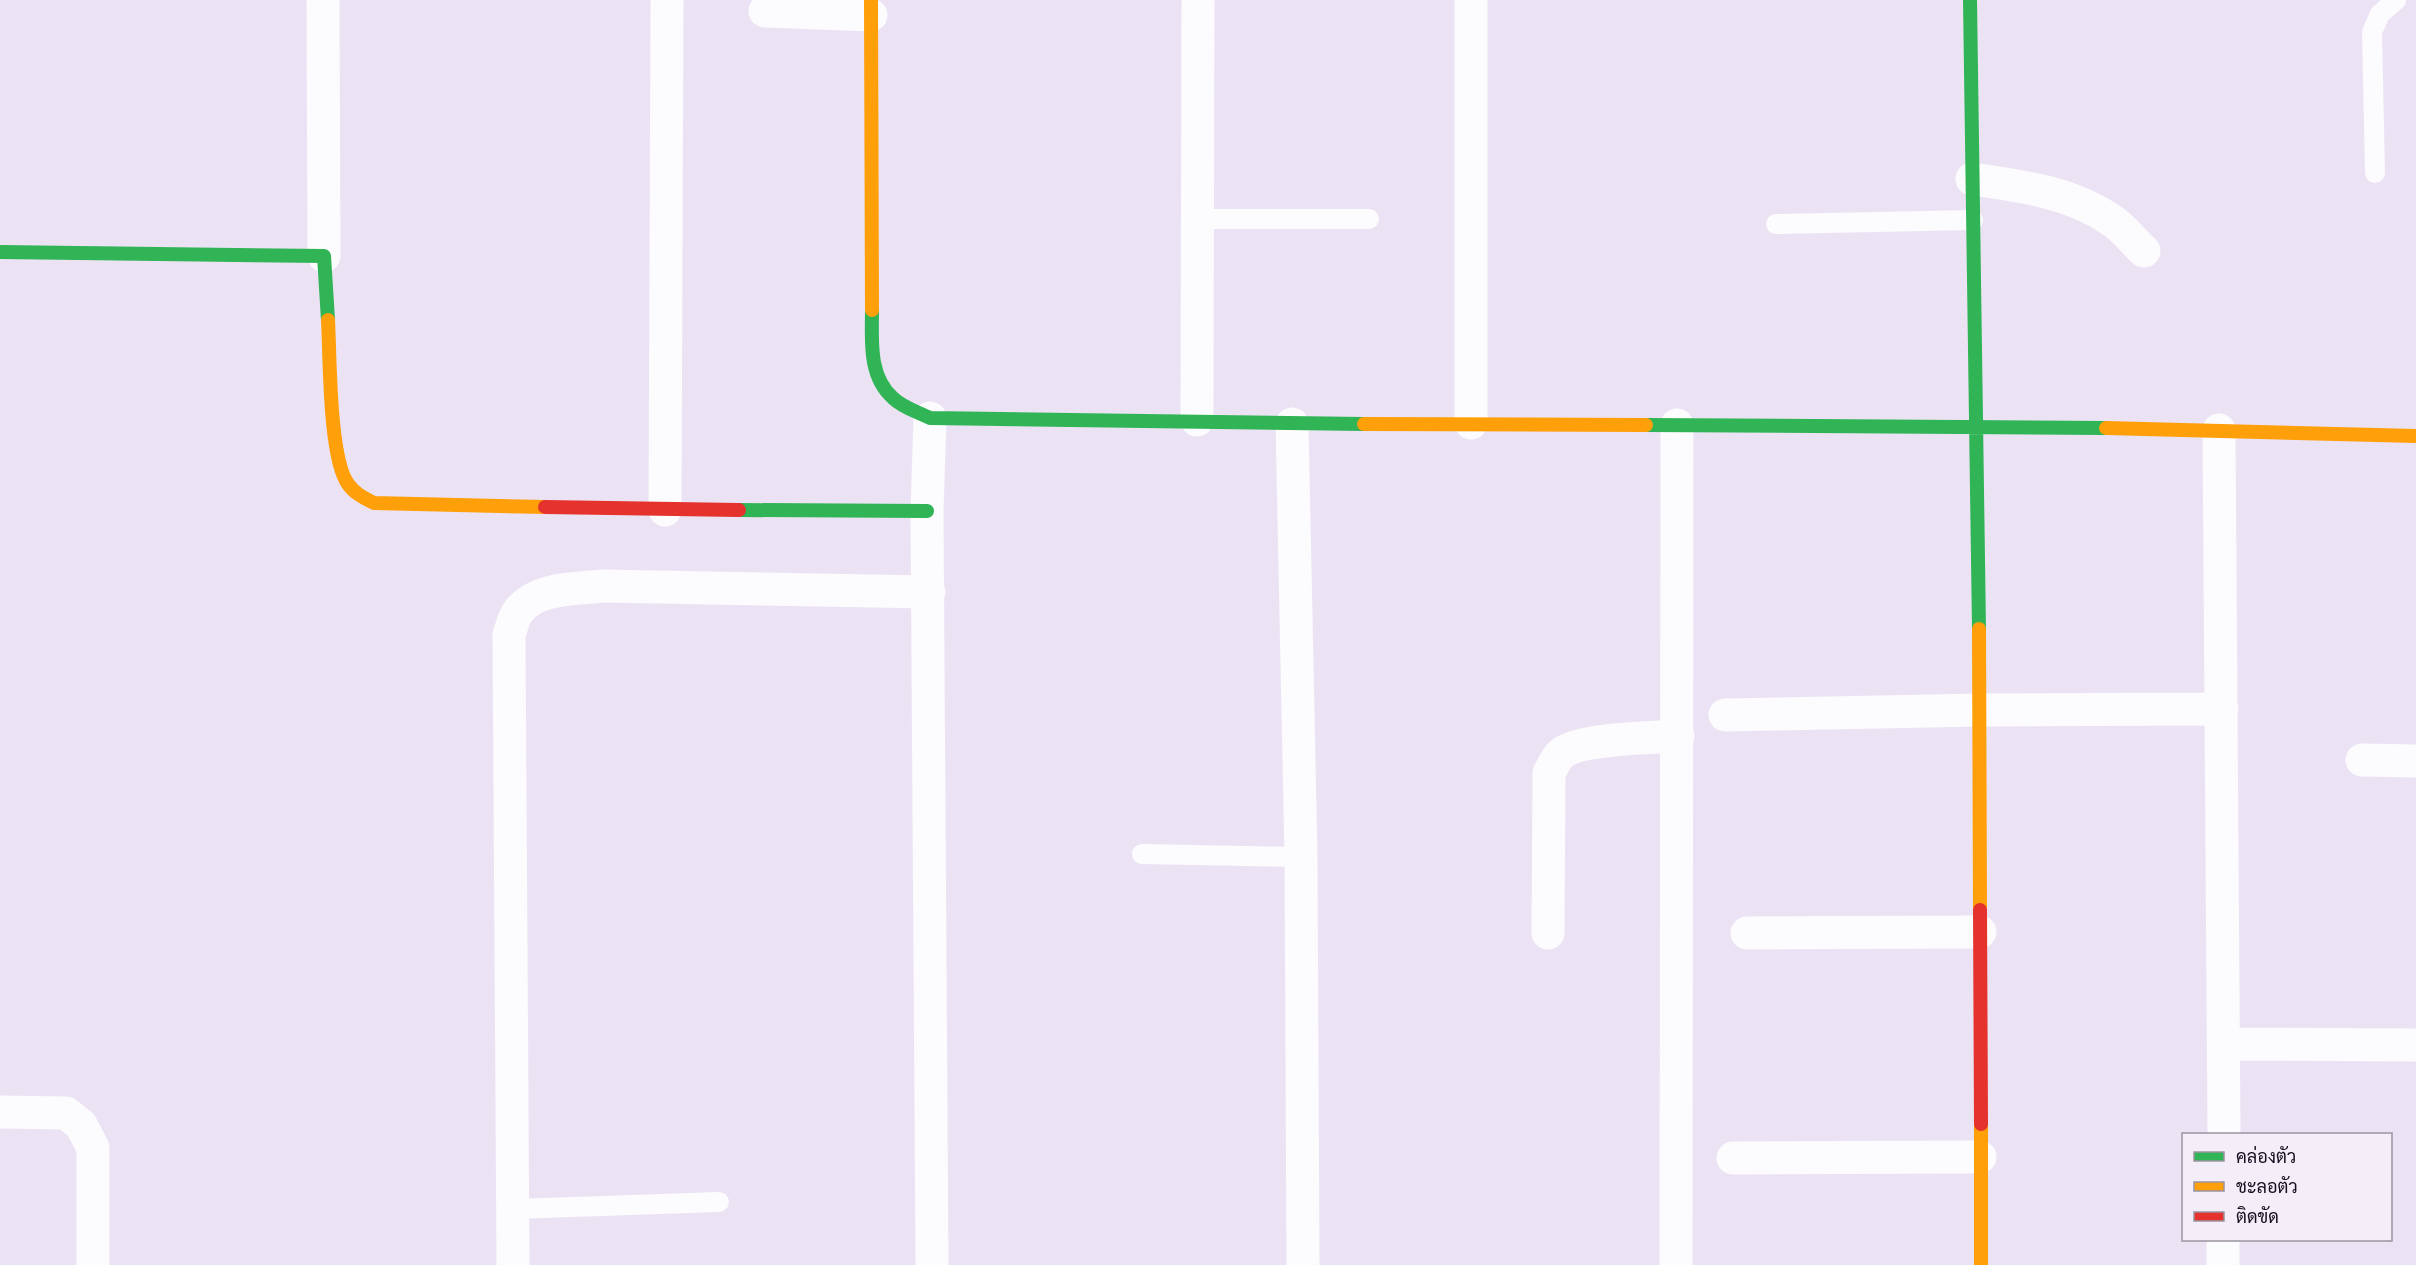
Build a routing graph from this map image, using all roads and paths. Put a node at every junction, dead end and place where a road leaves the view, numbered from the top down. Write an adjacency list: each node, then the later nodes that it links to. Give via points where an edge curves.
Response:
1 (323, 0): 17 (street)
2 (667, 0): 26 (street)
3 (1198, 0): 11 (street)
4 (1471, 0): 21 (street)
5 (1970, 0): 10 (street)
6 (2396, 0): 9 (lane, via 2379,14 2372,32)
7 (871, 8): 8 (street); 18 (street, via 872,358 880,383 893,401)
8 (765, 11)
9 (2374, 173)
10 (1972, 179): 13 (street); 15 (street, via 2060,195 2114,222)
11 (1198, 219): 12 (lane); 19 (street)
12 (1369, 219)
13 (1973, 220): 14 (lane); 23 (street)
14 (1776, 224)
15 (2144, 251)
16 (0, 252): 17 (street)
17 (324, 256): 26 (street, via 336,452 341,476 356,495 374,503)
18 (930, 418): 19 (street); 27 (street)
19 (1197, 420): 20 (street)
20 (1292, 423): 21 (street); 36 (street)
21 (1471, 423): 22 (street)
22 (1677, 425): 23 (street); 32 (street)
23 (1975, 426): 24 (street); 30 (street)
24 (2219, 430): 25 (street); 29 (street)
25 (2416, 436)
26 (664, 510): 27 (street)
27 (927, 511): 28 (street)
28 (929, 592): 47 (street, via 603,586 556,591 534,598 518,612 509,634); 51 (street)
29 (2222, 709): 30 (street); 40 (street)
30 (1980, 710): 31 (street); 37 (street)
31 (1725, 715)
32 (1678, 736): 38 (street, via 1573,746 1560,754 1549,773); 53 (street)
33 (2361, 760): 34 (street)
34 (2416, 760)
35 (1142, 854): 36 (lane)
36 (1301, 857): 52 (street)
37 (1980, 932): 39 (street); 44 (street)
38 (1548, 933)
39 (1747, 933)
40 (2224, 1044): 41 (street); 43 (street)
41 (2416, 1045)
42 (0, 1112): 49 (street, via 66,1113 81,1125 93,1148)
43 (2224, 1133)
44 (1980, 1157): 45 (street); 54 (street)
45 (1733, 1158)
46 (719, 1202): 47 (lane)
47 (513, 1209): 50 (street)
48 (2223, 1241): 55 (street)
49 (93, 1265)
50 (513, 1265)
51 (932, 1265)
52 (1303, 1265)
53 (1676, 1265)
54 (1981, 1265)
55 (2223, 1265)

